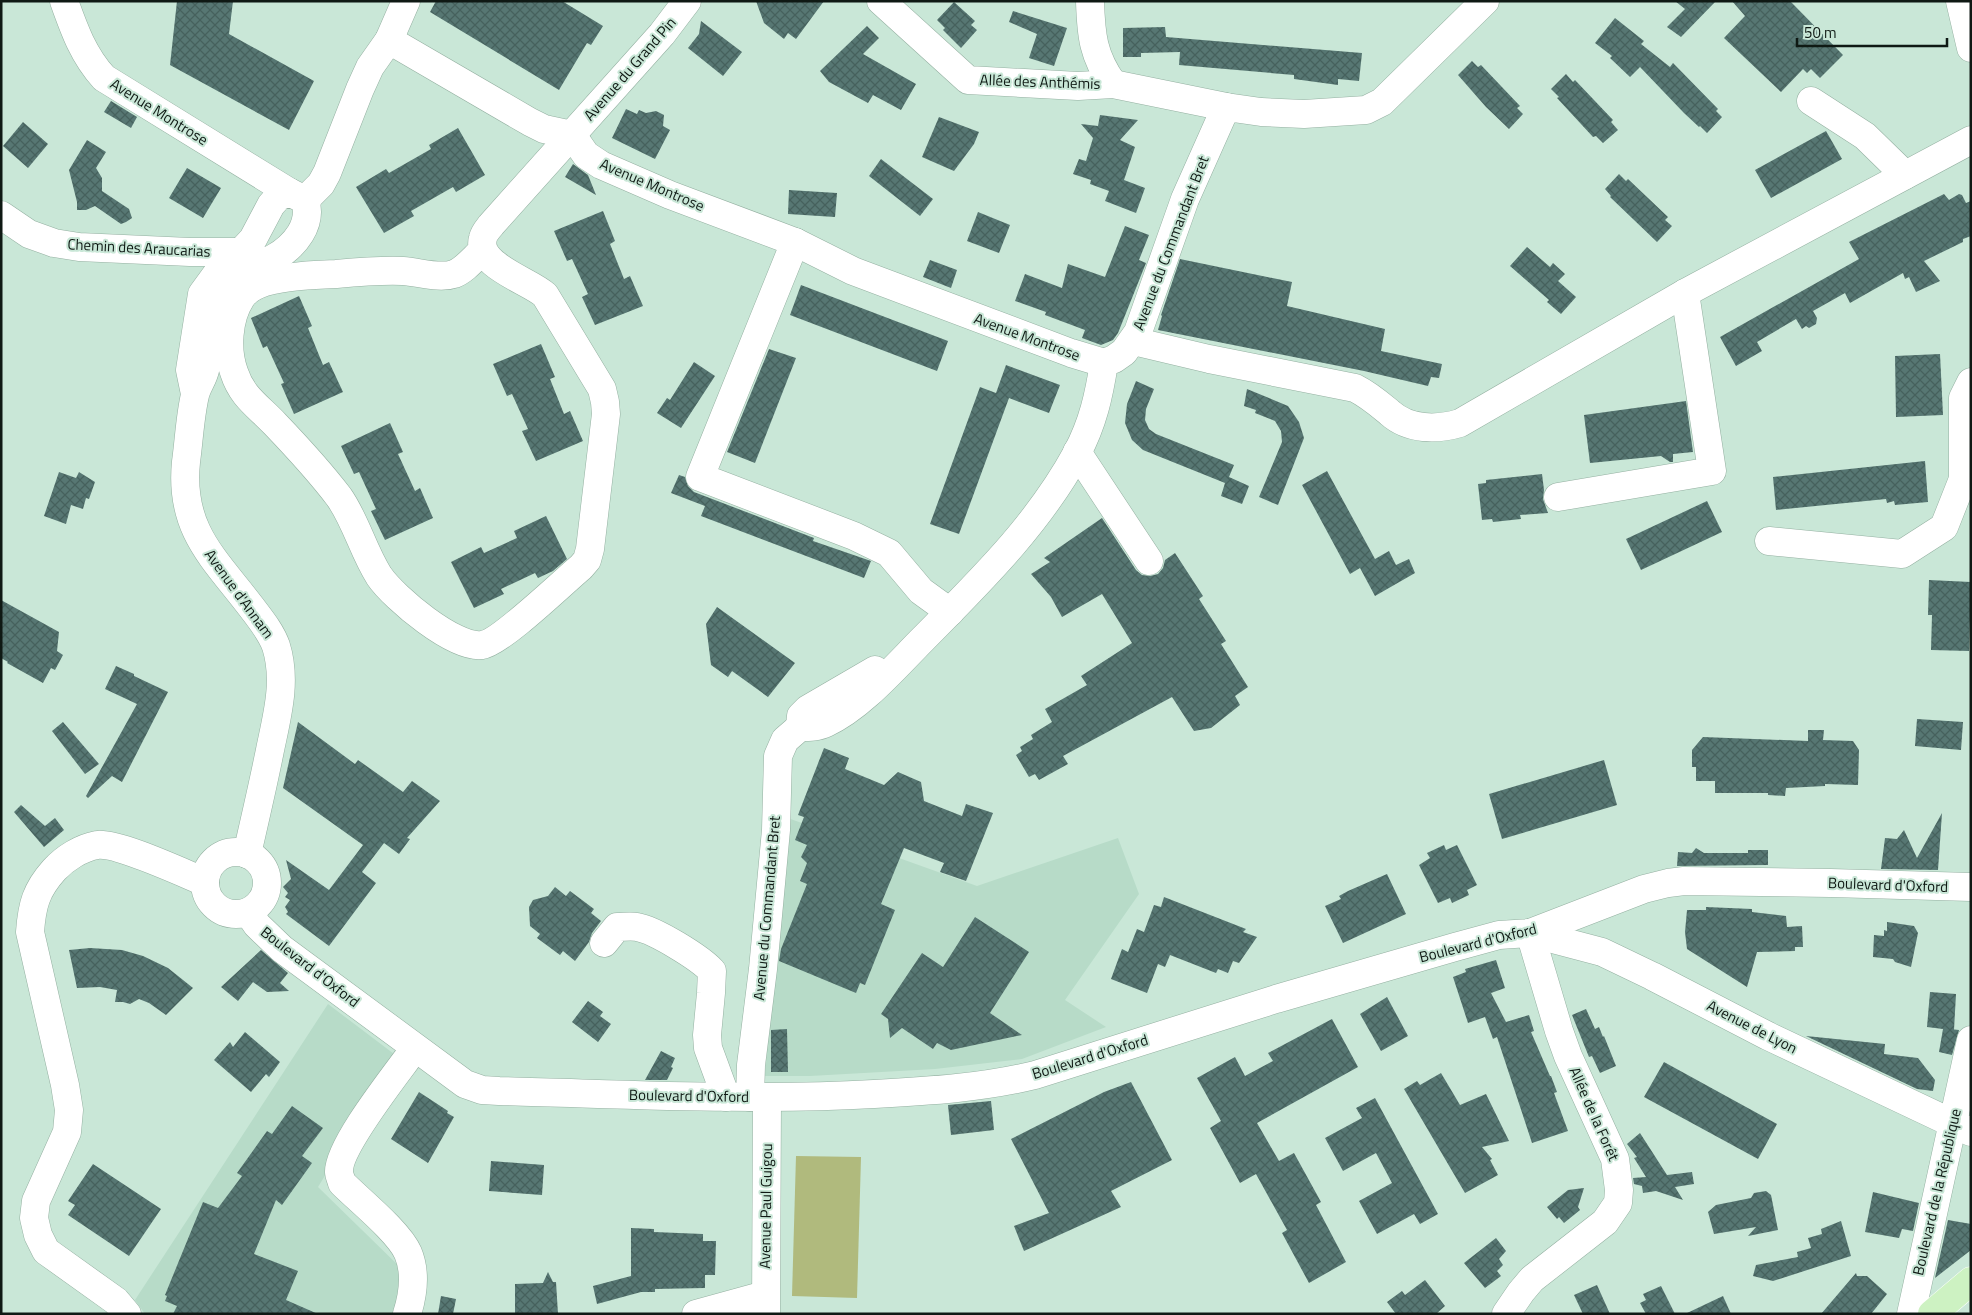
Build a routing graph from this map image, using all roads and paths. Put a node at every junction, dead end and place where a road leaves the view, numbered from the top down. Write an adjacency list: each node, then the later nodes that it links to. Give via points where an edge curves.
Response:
1 (64, 1): 16 (street, Avenue Montrose, via 91,63 104,78)
2 (406, 1): 8 (street)
3 (686, 1): 13 (street, Avenue du Grand Pin, via 662,34)
4 (881, 1): 10 (street, Allée des Anthémis, via 968,80 1078,86)
5 (1090, 1): 10 (street, via 1095,51)
6 (1485, 1): 12 (street, via 1382,102 1366,110 1304,114)
7 (1960, 1): 9 (street)
8 (389, 40): 13 (street, via 530,122 557,133); 16 (street, via 370,67 327,173 318,188)
9 (1971, 48)
10 (1113, 84): 12 (street, Allée des Anthémis)
11 (1811, 101): 15 (street, via 1864,136)
12 (1226, 107): 25 (street, Avenue du Commandant Bret, via 1185,199)
13 (572, 135): 18 (street, Avenue Montrose, via 586,155 600,164 670,195); 19 (street, Avenue du Grand Pin, via 491,225 483,239)
14 (1971, 140): 15 (street)
15 (1905, 175): 24 (street)
16 (297, 196): 20 (street, Avenue d'Annam, via 308,216 298,237); 22 (street, Avenue d'Annam, via 278,197 270,205 259,231)
17 (1, 215): 21 (street, Chemin des Araucarias, via 29,234 54,243)
18 (795, 242): 26 (street, Avenue Montrose, via 853,271); 33 (street, via 700,476 854,536 889,553 922,591)
19 (483, 250): 19 (street, via 510,275 545,295 602,388 606,414 587,560 498,638 481,645 471,645 436,627 380,577 339,497 242,391 233,371 230,333 235,308 242,296 264,283 289,277 375,271 443,276 462,269)
20 (284, 251): 22 (street, Chemin des Araucarias); 28 (street, Avenue d'Annam, via 231,281 222,295 215,312 205,371)
21 (190, 252): 22 (street, Chemin des Araucarias); 23 (street, via 201,264)
22 (241, 252): 23 (street, Avenue d'Annam)
23 (207, 285): 28 (street, Avenue d'Annam, via 199,307 192,351 190,370)
24 (1685, 294): 25 (street, via 1460,423 1444,428 1402,421 1371,396 1355,388); 30 (street, via 1712,471)
25 (1133, 342): 26 (street, Avenue du Commandant Bret, via 1114,360)
26 (1104, 363): 29 (street, Avenue du Commandant Bret, via 1093,416)
27 (1971, 382): 31 (street, via 1963,398 1962,479 1944,527 1902,554)
28 (195, 394): 34 (street, Avenue d'Annam, via 186,464 188,510 206,550 268,629 280,666 277,719)
29 (1077, 452): 32 (street); 33 (street, Avenue du Commandant Bret, via 1047,501 1014,544)
30 (1558, 496)
31 (1769, 541)
32 (1149, 561)
33 (950, 612): 44 (street, Avenue du Commandant Bret, via 924,638 808,709 801,716 800,727 785,740 778,756 776,830)
34 (247, 854): 35 (street, via 237,852 219,857 206,872); 38 (street, via 263,867 267,877 264,898)
35 (205, 882): 38 (street, via 206,892 218,909 228,913); 49 (street, via 117,847 98,845 76,852 59,865 42,883 31,910 30,932 69,1110 66,1132 36,1201 34,1218 46,1251 116,1301)
36 (1971, 887): 37 (street, Boulevard d'Oxford, via 1684,881 1644,889)
37 (1602, 904): 39 (street, Boulevard d'Oxford); 41 (street, via 1594,930)
38 (248, 912): 43 (street, Boulevard d'Oxford, via 282,949)
39 (1530, 932): 41 (street, Avenue de Lyon); 44 (street, Boulevard d'Oxford, via 1463,944 1007,1081 967,1088 905,1092); 52 (street, Allée de la Forêt, via 1562,1039 1615,1159 1619,1197 1616,1208 1605,1222 1532,1279)
40 (604, 943): 44 (street, via 617,927 637,927 654,933 703,962 712,971 708,1048)
41 (1602, 952): 45 (street, Avenue de Lyon, via 1768,1036)
42 (1971, 1040): 45 (street, Boulevard de la République)
43 (416, 1048): 44 (street, Boulevard d'Oxford, via 465,1084 482,1090); 50 (street, via 349,1141 339,1172 342,1183 400,1239 408,1254 413,1282)
44 (748, 1097): 48 (street, Avenue Paul Guigou)
45 (1962, 1128): 46 (street, Boulevard de la République)
46 (1922, 1259): 47 (street, via 1926,1275 1935,1286 1948,1290); 53 (street, Boulevard de la République)
47 (1967, 1283): 54 (main road)
48 (766, 1304): 51 (street)
49 (127, 1314)
50 (408, 1314)
51 (696, 1314)
52 (1506, 1314)
53 (1911, 1314)
54 (1932, 1314)

